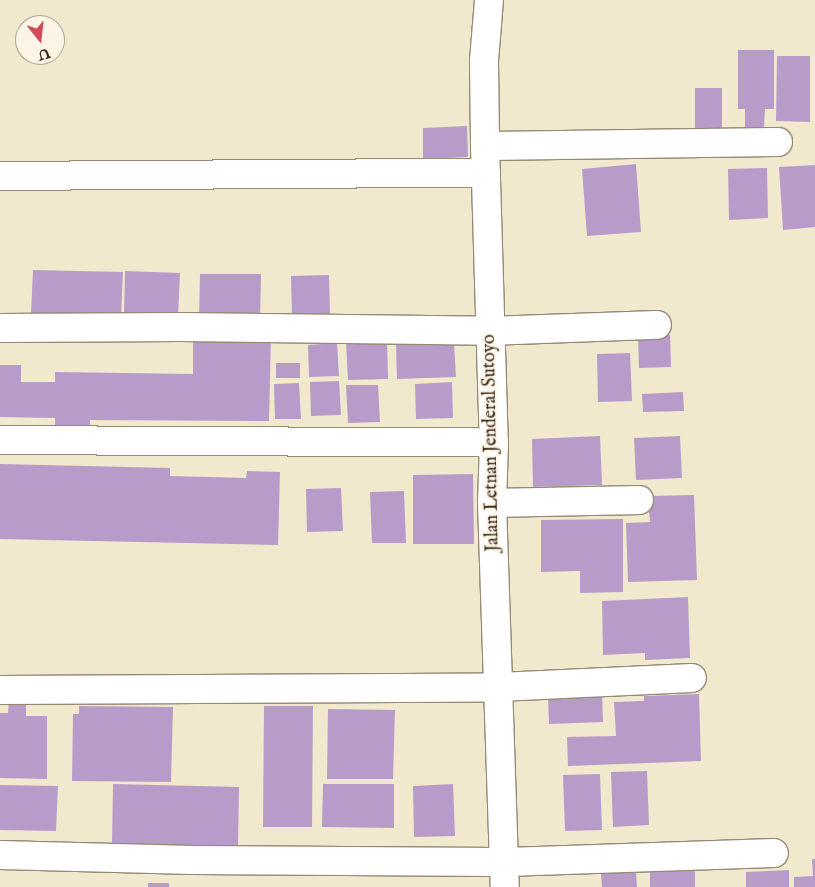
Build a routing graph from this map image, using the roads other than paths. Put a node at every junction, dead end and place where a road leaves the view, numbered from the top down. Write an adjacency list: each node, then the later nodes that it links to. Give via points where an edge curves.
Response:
1 (489, 0): 3 (street, Jalan Letnan Jenderal Sutoyo, via 484,62)
2 (778, 142): 3 (street)
3 (485, 146): 4 (street, Jalan Letnan Jenderal Sutoyo)
4 (486, 173): 5 (street); 8 (street, Jalan Letnan Jenderal Sutoyo)
5 (0, 176)
6 (657, 325): 8 (street)
7 (0, 328): 8 (street)
8 (490, 331): 10 (street, Jalan Letnan Jenderal Sutoyo)
9 (0, 440): 10 (street)
10 (494, 443): 12 (street, Jalan Letnan Jenderal Sutoyo)
11 (639, 500): 12 (street)
12 (492, 503): 14 (street, Jalan Letnan Jenderal Sutoyo)
13 (692, 678): 14 (street)
14 (499, 687): 15 (street); 18 (street, Jalan Letnan Jenderal Sutoyo)
15 (0, 690)
16 (774, 854): 18 (street)
17 (0, 855): 18 (street)
18 (506, 874)

